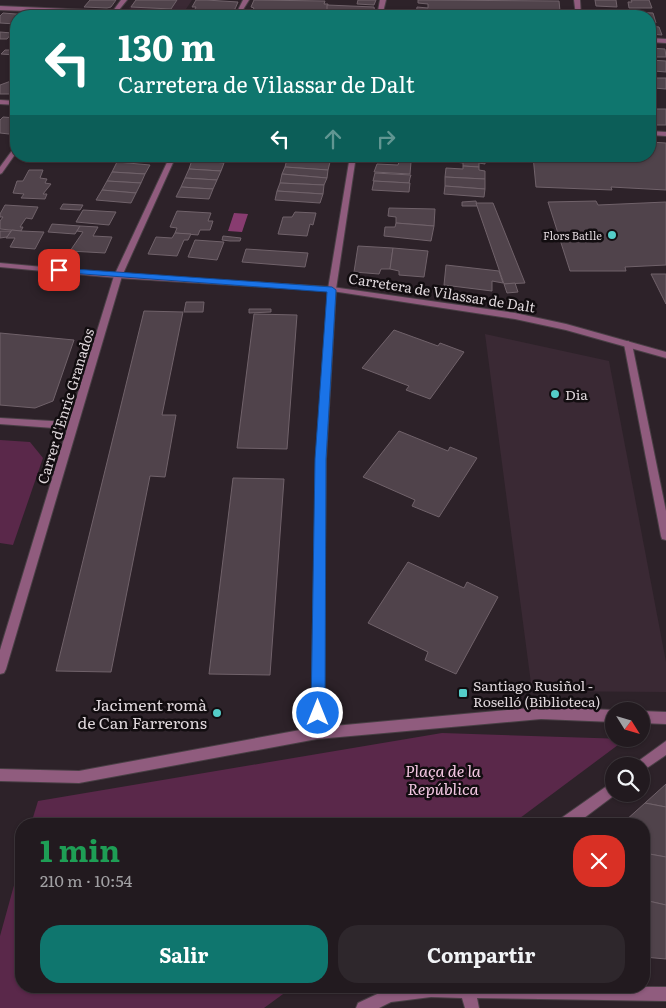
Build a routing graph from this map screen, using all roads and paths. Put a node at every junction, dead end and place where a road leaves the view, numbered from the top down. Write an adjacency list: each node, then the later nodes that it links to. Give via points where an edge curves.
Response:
1 (124, 0): 4 (street)
2 (0, 8): 3 (street)
3 (38, 10)
4 (116, 10)
5 (10, 158): 8 (street)
6 (170, 162): 10 (street, Carrer d'Enric Granados)
7 (352, 162): 11 (street)
8 (0, 172)
9 (0, 265): 10 (street, Carretera de Vilassar de Dalt)
10 (118, 276): 11 (street, Carretera de Vilassar de Dalt); 15 (street, Carrer d'Enric Granados)
11 (332, 290): 12 (street, Carretera de Vilassar de Dalt, via 515,316); 21 (street, via 321,459)
12 (628, 344): 13 (street, Carretera de Vilassar de Dalt); 16 (street)
13 (666, 355)
14 (0, 421): 15 (street)
15 (74, 426): 17 (street, Carrer d'Enric Granados)
16 (666, 536)
17 (0, 669)
18 (605, 716): 21 (street, via 541,713)
19 (650, 717): 20 (street)
20 (666, 718)
21 (318, 733): 24 (street, via 79,777)
22 (666, 747): 23 (street)
23 (650, 759)
24 (0, 776)
25 (605, 794): 26 (street)
26 (573, 818)
27 (406, 993): 31 (street, via 390,995)
28 (468, 993): 32 (street)
29 (633, 993): 30 (street)
30 (666, 994)
31 (363, 1008)
32 (472, 1008)

